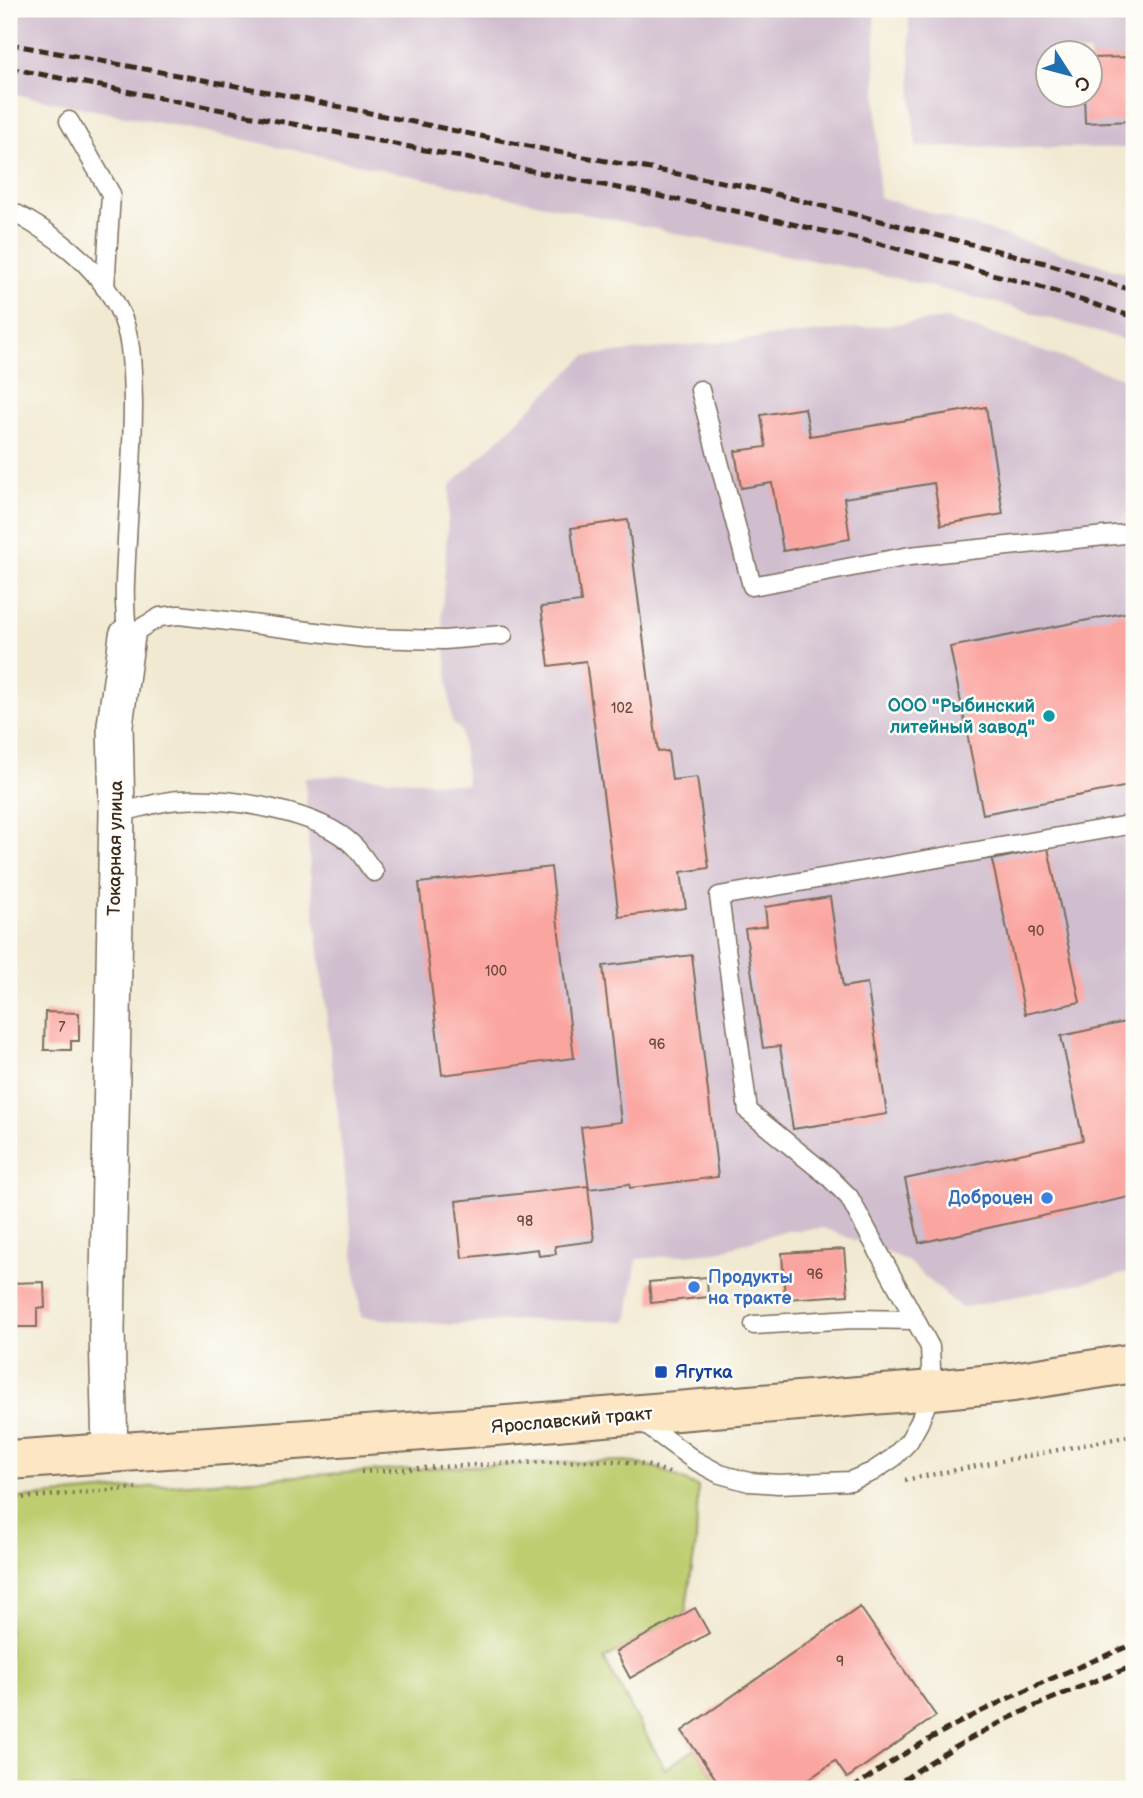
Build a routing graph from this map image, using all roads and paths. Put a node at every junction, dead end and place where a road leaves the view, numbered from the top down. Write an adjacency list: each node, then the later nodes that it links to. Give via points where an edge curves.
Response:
1 (69, 121): 3 (lane, via 111,194)
2 (9, 211): 3 (lane, Токарная улица, via 81,258)
3 (105, 288): 7 (lane, Токарная улица, via 119,309 132,358)
4 (700, 390): 5 (lane, via 752,586 910,556)
5 (1134, 533)
6 (503, 635): 7 (lane, via 388,640 179,615 160,617)
7 (127, 636): 8 (street, Токарная улица, via 115,725)
8 (117, 813): 10 (lane, via 179,800 229,803 307,817 354,846); 17 (street, Токарная улица, via 108,1224)
9 (1134, 824): 11 (lane, via 719,896 748,1111 849,1197)
10 (374, 872)
11 (916, 1320): 12 (lane); 14 (lane, via 930,1347)
12 (754, 1325)
13 (1134, 1363): 14 (street, Ярославский тракт)
14 (932, 1390): 15 (street, Ярославский тракт); 15 (lane, via 909,1441 893,1458 850,1481 778,1485 720,1474)
15 (632, 1415): 17 (street, Ярославский тракт)
16 (1134, 1435): 21 (path)
17 (110, 1453): 18 (street, Ярославский тракт)
18 (9, 1460)
19 (360, 1472): 20 (path, via 625,1461)
20 (678, 1478)
21 (899, 1482)
22 (141, 1488): 23 (path)
23 (9, 1499)

